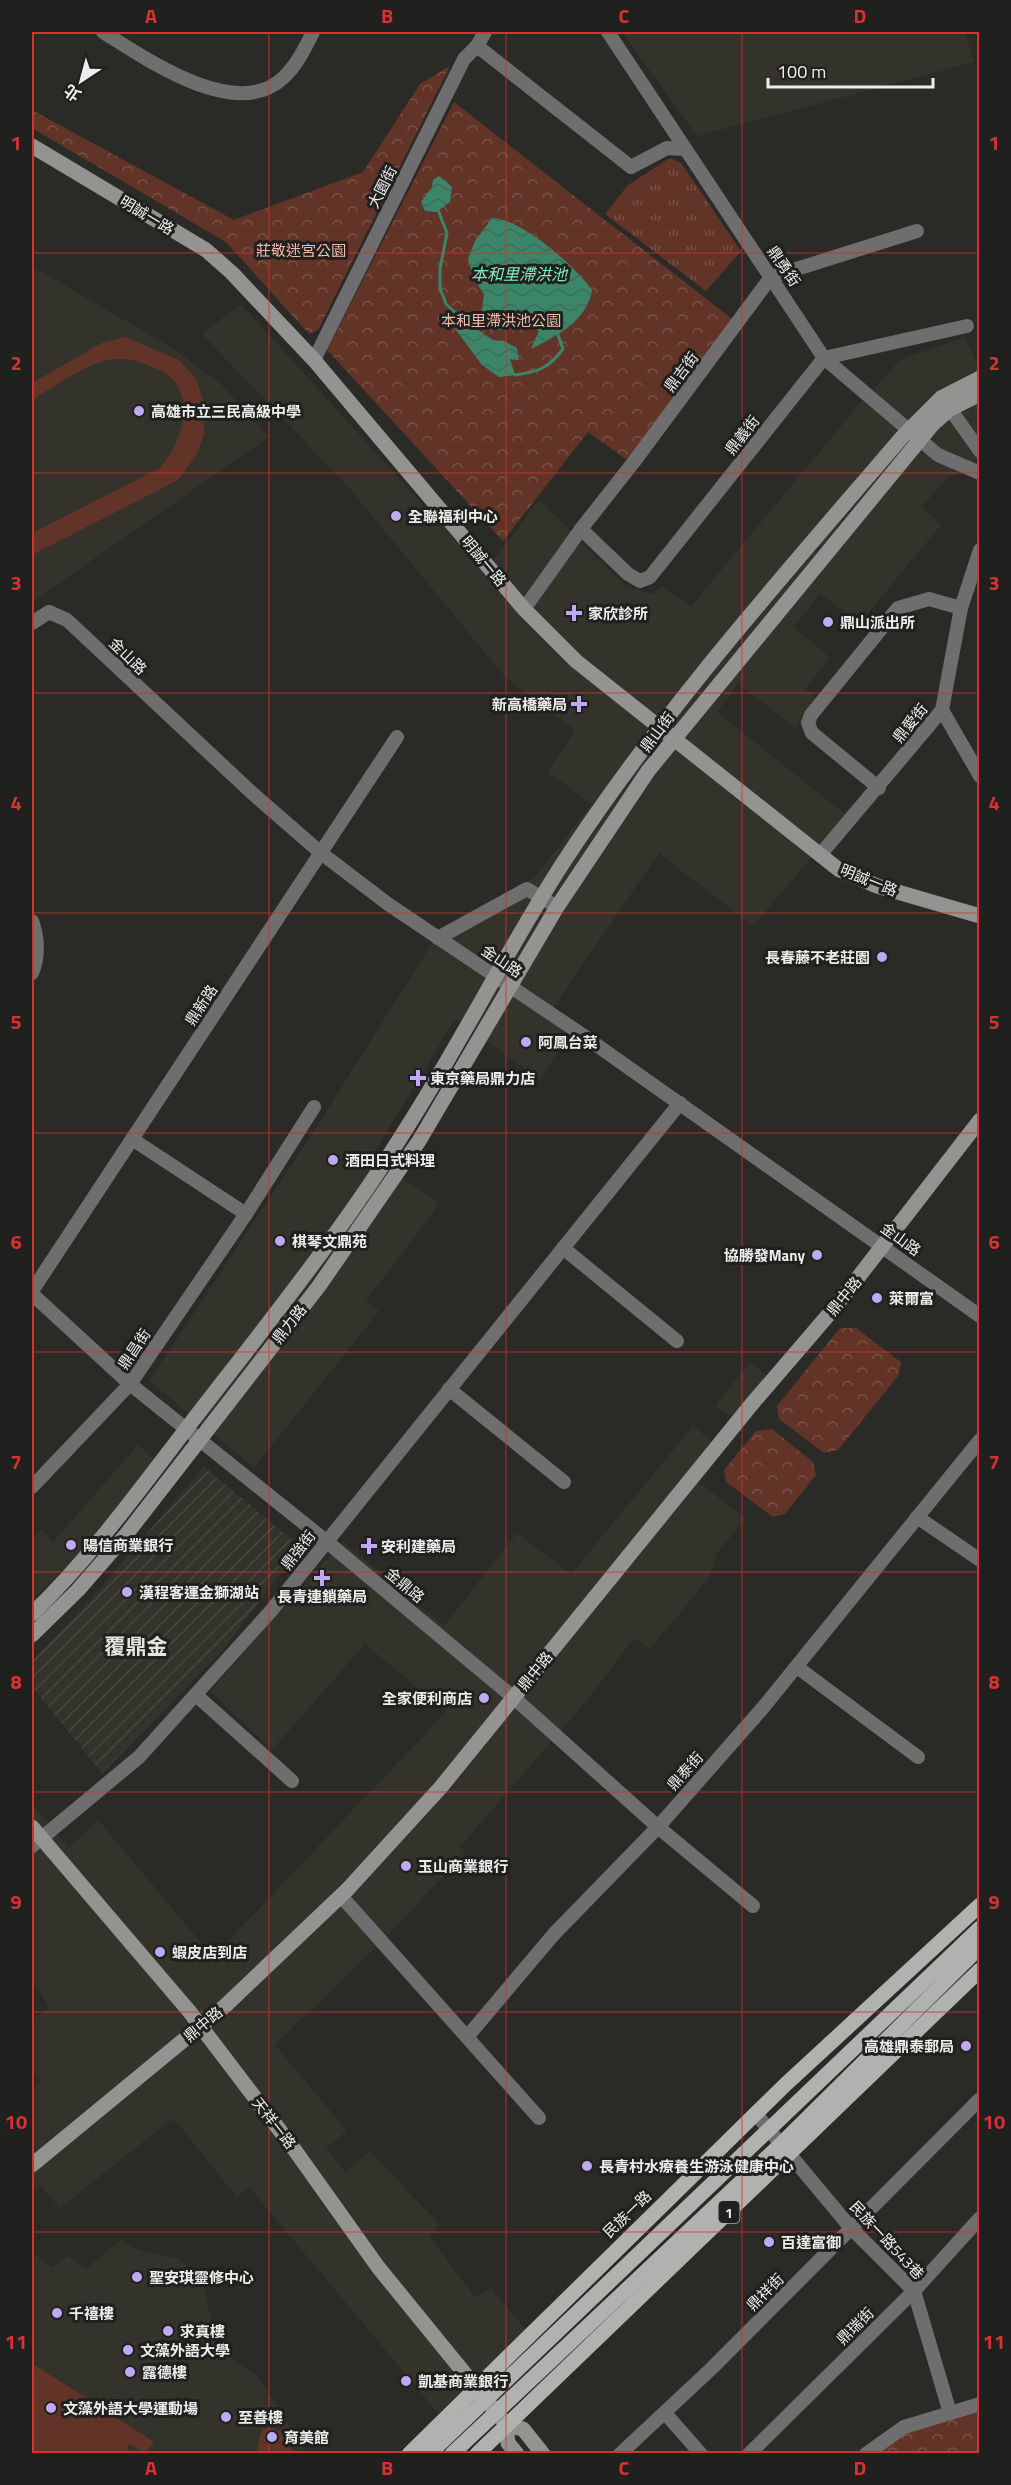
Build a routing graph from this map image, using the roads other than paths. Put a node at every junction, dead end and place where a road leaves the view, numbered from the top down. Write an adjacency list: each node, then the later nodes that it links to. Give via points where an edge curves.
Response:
1 (103, 32): 2 (street, via 207,88 239,95 264,90 288,72)
2 (313, 32)
3 (484, 32): 5 (street, 大園街)
4 (608, 32): 7 (street, 鼎勇街)
5 (477, 46): 7 (street, via 631,167 667,148); 12 (street, 大園街, via 465,59)
6 (32, 146): 12 (street, 明誠一路, via 206,250)
7 (684, 149): 9 (street, 鼎勇街)
8 (917, 231): 9 (street)
9 (771, 277): 11 (street, 鼎勇街); 19 (street, 鼎吉街)
10 (967, 326): 11 (street)
11 (824, 358): 16 (street, 鼎勇街); 19 (street, 鼎義街, via 650,577 640,581 628,574)
12 (314, 360): 24 (street, 明誠一路)
13 (980, 378): 16 (street, 鼎山街, via 941,398)
14 (980, 394): 15 (street, 鼎山街)
15 (950, 409): 16 (street, 鼎山街); 17 (street)
16 (915, 434): 18 (street, 鼎勇街, via 938,455); 21 (street, 鼎山街); 22 (street, 鼎山街)
17 (980, 451)
18 (980, 472)
19 (581, 529): 24 (street, 鼎吉街)
20 (980, 550): 23 (street, 鼎愛街)
21 (784, 575): 22 (street); 27 (street, 鼎山街)
22 (799, 586): 29 (street, 鼎山街)
23 (961, 608): 26 (street, 鼎愛街); 31 (street, via 929,599 898,608 811,715 808,723 812,733)
24 (524, 609): 27 (street, 明誠一路, via 576,661)
25 (32, 623): 32 (street, 金山路, via 49,612 67,620 168,718)
26 (942, 710): 30 (street); 31 (street, 鼎愛街)
27 (661, 727): 29 (street, 明誠一路); 34 (street, 鼎山街)
28 (397, 737): 32 (street, 鼎新路)
29 (674, 738): 33 (street, 明誠一路); 35 (street, 鼎山街)
30 (980, 776)
31 (879, 788): 33 (street, 鼎愛街)
32 (321, 853): 38 (street, 金山路); 45 (street, 鼎新路)
33 (820, 855): 36 (street, 明誠一路, via 838,869 877,886)
34 (541, 898): 35 (street); 38 (street, via 527,889); 40 (street, 鼎山街)
35 (557, 907): 41 (street, 鼎山街)
36 (980, 916)
37 (32, 921): 39 (street, via 36,962)
38 (438, 938): 40 (street, 金山路)
39 (32, 973)
40 (496, 977): 41 (street, 金山路); 54 (street, 鼎力路, via 352,1212)
41 (511, 987): 42 (street, 金山路); 55 (street, 鼎力路, via 366,1221)
42 (680, 1103): 47 (street, 金山路); 48 (street, 鼎強街)
43 (314, 1107): 46 (street, 鼎昌街)
44 (980, 1120): 47 (street, 鼎中路)
45 (132, 1139): 46 (street); 49 (street, 鼎新路)
46 (246, 1214): 52 (street, 鼎昌街)
47 (884, 1246): 50 (street, 金山路); 66 (street, 鼎中路)
48 (563, 1248): 51 (street); 53 (street, 鼎強街)
49 (32, 1293): 52 (street, 金鼎路)
50 (980, 1316)
51 (677, 1341)
52 (130, 1384): 54 (street, 金鼎路); 58 (street, 鼎昌街)
53 (449, 1389): 57 (street); 60 (street, 鼎強街)
54 (187, 1429): 55 (street, 金鼎路); 62 (street, 鼎力路, via 72,1574)
55 (199, 1439): 60 (street, 金鼎路); 63 (street, 鼎力路, via 125,1536)
56 (980, 1440): 59 (street, 鼎泰街)
57 (564, 1482)
58 (32, 1487)
59 (917, 1517): 61 (street); 64 (street, 鼎泰街)
60 (326, 1541): 65 (street, 鼎強街, via 271,1611); 66 (street, 金鼎路)
61 (980, 1560)
62 (32, 1614)
63 (32, 1635)
64 (797, 1667): 67 (street); 69 (street, 鼎泰街)
65 (196, 1695): 68 (street); 70 (street, 鼎強街, via 139,1757)
66 (513, 1697): 69 (street, 金鼎路); 71 (street, 鼎中路, via 441,1787)
67 (918, 1757)
68 (292, 1781)
69 (658, 1827): 73 (street, 金鼎路); 78 (street, 鼎泰街, via 554,1934)
70 (35, 1837): 77 (street, 天祥一路)
71 (341, 1896): 77 (street, 鼎中路); 78 (street)
72 (980, 1905): 80 (main road, 民族一路 / 1)
73 (753, 1906)
74 (980, 1928): 82 (main road, 民族一路 / 1)
75 (980, 1947): 83 (main road, 1)
76 (980, 1970): 83 (main road, 1)
77 (202, 2027): 84 (street, 鼎中路); 88 (street, 天祥一路, via 378,2267)
78 (467, 2037): 81 (street)
79 (980, 2099): 86 (street, 鼎祥街)
80 (756, 2114): 82 (street, 民族一路543巷); 88 (main road, 民族一路 / 1)
81 (539, 2118)
82 (767, 2129): 83 (street, 民族一路543巷); 88 (main road, 民族一路 / 1)
83 (784, 2151): 86 (street, 民族一路543巷); 90 (main road, 1); 93 (main road, 1)
84 (32, 2165)
85 (980, 2218): 87 (street, 鼎瑞街)
86 (851, 2228): 87 (street, 民族一路543巷); 91 (street, 鼎祥街)
87 (914, 2291): 92 (street, 民族一路543巷); 102 (street, 鼎瑞街)
88 (480, 2394): 90 (street, 天祥一路); 94 (main road, 民族一路 / 1); 95 (main road, 民族一路 / 1)
89 (980, 2404): 92 (street)
90 (495, 2412): 93 (street, 天祥一路); 96 (main road, 1)
91 (665, 2413): 100 (street, 鼎祥街); 101 (street)
92 (951, 2413): 103 (street, via 904,2427)
93 (507, 2425): 97 (main road, 1); 98 (street, via 508,2444); 99 (street, via 523,2429)
94 (409, 2454)
95 (429, 2454)
96 (452, 2454)
97 (477, 2454)
98 (517, 2454)
99 (543, 2454)
100 (620, 2454)
101 (701, 2454)
102 (749, 2454)
103 (866, 2454)

